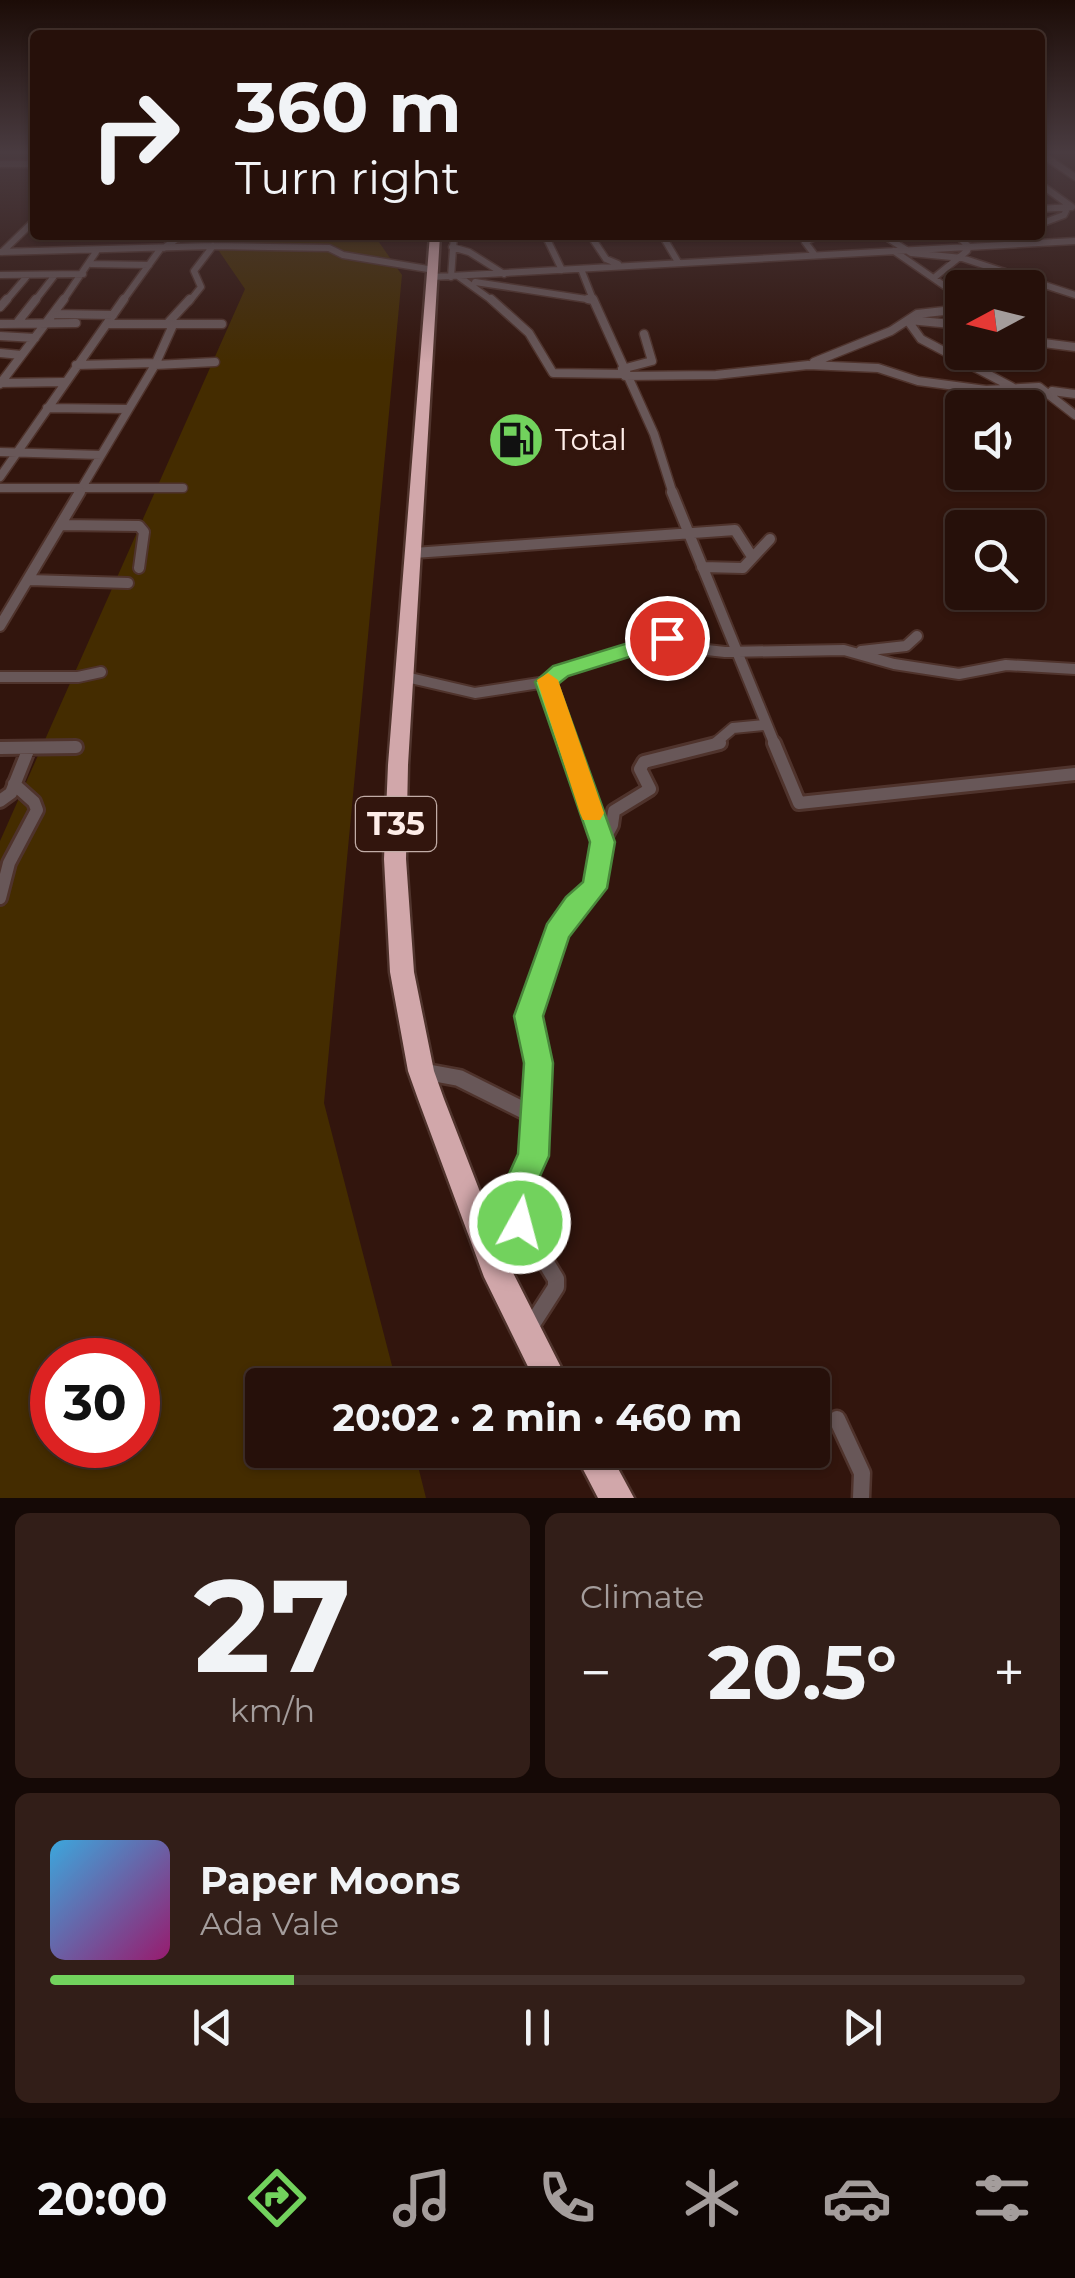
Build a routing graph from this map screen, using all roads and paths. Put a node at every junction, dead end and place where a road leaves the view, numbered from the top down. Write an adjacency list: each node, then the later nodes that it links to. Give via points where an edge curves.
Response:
1 (30, 231): 2 (street)
2 (18, 238): 3 (street); 23 (street)
3 (0, 239)
4 (123, 240): 22 (street)
5 (176, 240): 20 (street)
6 (193, 240): 17 (street)
7 (547, 240): 32 (street)
8 (594, 240): 30 (street, via 608,260)
9 (665, 240): 27 (street)
10 (809, 240): 25 (street)
11 (886, 240): 21 (street)
12 (962, 240): 19 (street)
13 (1040, 240): 16 (street)
14 (444, 241): 34 (street); 38 (highway, T35)
15 (1075, 242): 16 (street)
16 (1043, 243): 19 (street)
17 (194, 246): 18 (street); 20 (street)
18 (214, 246): 38 (street, via 328,248); 57 (street, via 194,272 201,286)
19 (969, 246): 21 (street); 26 (street)
20 (162, 248): 22 (street); 29 (street)
21 (895, 250): 25 (street); 26 (street); 39 (street)
22 (114, 251): 24 (street)
23 (1, 252): 24 (street)
24 (96, 252): 28 (street)
25 (814, 254): 27 (street)
26 (962, 258): 39 (street); 42 (street)
27 (678, 262): 30 (street)
28 (91, 264): 29 (street); 33 (street)
29 (149, 265): 48 (street)
30 (625, 266): 31 (street)
31 (581, 269): 32 (street); 44 (street)
32 (562, 270): 34 (street)
33 (84, 274): 37 (street); 47 (street)
34 (504, 274): 38 (street)
35 (0, 275): 36 (street)
36 (28, 275): 37 (street); 43 (street)
37 (55, 276): 41 (street)
38 (448, 276): 44 (street); 72 (street, via 507,311 553,373); 91 (highway, T35)
39 (935, 277): 40 (street)
40 (945, 290)
41 (40, 294): 43 (street); 50 (street)
42 (1075, 295)
43 (6, 297): 45 (street)
44 (593, 300): 72 (street)
45 (0, 307)
46 (945, 311): 49 (street)
47 (53, 314): 48 (street); 53 (street)
48 (113, 315): 54 (street)
49 (909, 320): 56 (street); 58 (street); 64 (street, via 914,333)
50 (18, 323): 52 (street); 53 (street)
51 (76, 323): 53 (street)
52 (0, 324)
53 (46, 324): 62 (street)
54 (107, 324): 57 (street); 70 (street)
55 (222, 324): 57 (street)
56 (945, 324)
57 (168, 325): 69 (street)
58 (891, 331): 64 (street); 71 (street)
59 (644, 334): 72 (street, via 652,361)
60 (0, 336): 62 (street)
61 (945, 337): 64 (street)
62 (34, 338): 67 (street)
63 (1045, 344): 65 (street)
64 (936, 347): 75 (street)
65 (1075, 348)
66 (0, 353): 67 (street)
67 (21, 355): 74 (street)
68 (215, 362): 69 (street)
69 (155, 364): 70 (street); 79 (street)
70 (76, 365): 73 (street)
71 (808, 365): 72 (street, via 731,374); 75 (street, via 882,368 918,381 986,390)
72 (624, 373): 89 (street)
73 (64, 382): 74 (street); 78 (street)
74 (0, 383)
75 (1012, 387): 76 (street)
76 (1042, 389): 77 (street); 80 (street)
77 (1075, 394)
78 (47, 408): 79 (street); 82 (street)
79 (126, 408): 83 (street)
80 (1075, 415)
81 (0, 452): 82 (street)
82 (14, 452): 83 (street); 84 (street)
83 (101, 456): 87 (street)
84 (0, 477)
85 (0, 488): 87 (street)
86 (183, 488): 87 (street)
87 (79, 490): 88 (street)
88 (61, 525): 94 (street, via 141,528); 95 (street)
89 (690, 534): 91 (street); 92 (street, via 737,530); 93 (street)
90 (770, 539): 92 (street)
91 (414, 554): 103 (highway, T35)
92 (751, 555): 93 (street, via 741,568)
93 (702, 567): 99 (street)
94 (140, 568)
95 (28, 580): 96 (street); 97 (street)
96 (128, 583)
97 (0, 626)
98 (917, 636): 100 (street, via 906,646)
99 (736, 652): 100 (street, via 831,648); 105 (street, via 668,638 561,671); 106 (street)
100 (858, 654): 101 (street, via 958,674 1006,664)
101 (1075, 669)
102 (101, 672): 104 (street)
103 (406, 677): 105 (street, via 475,693); 115 (highway, T35, via 396,859 402,972)
104 (0, 678)
105 (546, 682): 113 (street)
106 (764, 724): 110 (street, via 799,804); 113 (street, via 734,728 719,744 644,762 640,769 650,789 615,809)
107 (76, 747): 109 (street)
108 (0, 748): 109 (street)
109 (30, 748): 111 (street)
110 (1075, 774)
111 (14, 784): 112 (street); 114 (street, via 37,810 9,863)
112 (0, 801)
113 (602, 842): 116 (street, via 597,882 557,932 528,1016 538,1063)
114 (0, 898)
115 (422, 1071): 116 (street, via 459,1078); 118 (highway, T35)
116 (535, 1116): 117 (street, via 532,1162 515,1196)
117 (518, 1217): 118 (street, via 518,1230); 119 (street, via 556,1279)
118 (494, 1266): 119 (highway, T35)
119 (527, 1332): 120 (highway, T35)
120 (545, 1368)
121 (837, 1419): 124 (street, via 862,1473)
122 (600, 1468): 123 (highway)
123 (617, 1498)
124 (861, 1498)

